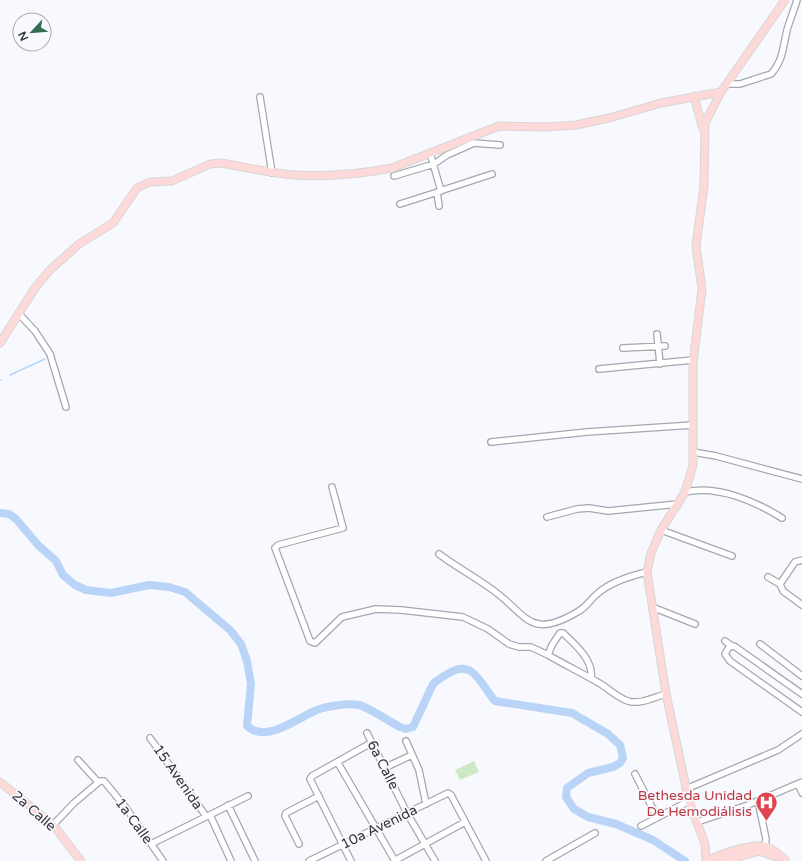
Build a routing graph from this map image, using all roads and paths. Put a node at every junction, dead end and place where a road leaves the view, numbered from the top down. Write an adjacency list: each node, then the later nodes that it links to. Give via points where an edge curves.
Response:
1 (785, 0): 3 (main road)
2 (797, 0): 3 (street, via 787,29 781,60 775,70 771,74 740,84)
3 (728, 84): 4 (main road)
4 (721, 92): 5 (main road); 7 (main road, via 705,123)
5 (694, 96): 7 (main road); 9 (main road, via 576,125 499,126)
6 (260, 97): 11 (street)
7 (704, 132): 23 (main road, via 704,186 696,246 702,289)
8 (500, 145): 10 (street, via 474,143 447,154)
9 (430, 152): 10 (street); 11 (main road, via 392,168 358,173)
10 (434, 164): 13 (street); 14 (street, via 441,190)
11 (272, 173): 17 (main road, via 240,166 210,164 172,181 150,182 143,185 132,195 113,223 79,244 49,270)
12 (492, 174): 14 (street)
13 (394, 176)
14 (438, 192): 15 (street); 16 (street)
15 (400, 204)
16 (439, 206)
17 (19, 314): 19 (main road); 26 (street, via 35,331 50,354)
18 (657, 334): 20 (street)
19 (0, 343)
20 (658, 346): 21 (street); 22 (street); 24 (street)
21 (665, 346)
22 (623, 348)
23 (693, 360): 24 (street); 27 (main road)
24 (660, 364): 25 (street)
25 (599, 369)
26 (66, 407)
27 (693, 425): 28 (street); 29 (main road)
28 (491, 442)
29 (693, 452): 30 (street); 32 (main road, via 693,464)
30 (802, 479)
31 (332, 487): 49 (street, via 343,528 278,545 275,548 310,641 315,643 320,640 342,617 376,609 401,610 463,617 488,629 509,644 531,647)
32 (685, 492): 33 (main road); 35 (street, via 722,492 758,505)
33 (678, 504): 34 (street, via 608,511 577,509); 36 (main road)
34 (547, 517)
35 (782, 518)
36 (661, 530): 38 (street); 40 (main road, via 651,553)
37 (439, 554): 40 (street, via 490,588 522,617 538,624 547,624 579,611 605,588 633,575)
38 (732, 556)
39 (802, 560): 42 (street, via 795,562)
40 (647, 572): 44 (main road)
41 (768, 577): 42 (street)
42 (780, 584): 43 (street, via 783,592)
43 (802, 605)
44 (652, 607): 45 (street); 52 (main road)
45 (695, 624)
46 (725, 641): 48 (street)
47 (760, 644): 50 (street)
48 (732, 646): 53 (street); 54 (street, via 725,654 730,661)
49 (548, 655): 51 (street); 51 (street, via 555,639 563,633 590,666)
50 (802, 676)
51 (591, 678): 52 (street, via 627,701 638,702)
52 (666, 694): 68 (main road)
53 (802, 694)
54 (802, 712)
55 (367, 733): 59 (street, 6a Calle)
56 (802, 734): 68 (street, via 778,750)
57 (150, 738): 77 (street, 15 Avenida)
58 (406, 741): 60 (street)
59 (371, 743): 62 (street); 63 (street, 6a Calle)
60 (412, 755): 63 (street); 74 (street, via 419,770)
61 (78, 760): 66 (street, 1a Calle)
62 (338, 763): 71 (street, via 312,776 310,781); 83 (street)
63 (384, 768): 76 (street, 6a Calle)
64 (635, 774): 78 (street)
65 (0, 782): 81 (main road, 2a Calle)
66 (101, 782): 81 (street, via 74,803); 85 (street, 1a Calle, via 126,808)
67 (800, 783): 69 (street); 73 (street)
68 (686, 789): 72 (main road)
69 (802, 793)
70 (248, 796): 75 (street)
71 (319, 796): 86 (street, via 286,813 285,816); 88 (street)
72 (689, 801): 78 (street); 80 (main road)
73 (758, 801): 80 (street); 89 (street, via 766,839)
74 (426, 804): 76 (street, 10a Avenida); 79 (street, 10a Avenida, via 448,793)
75 (228, 806): 77 (street); 93 (street)
76 (407, 813): 83 (street, 10a Avenida); 87 (street, 6a Calle)
77 (208, 816): 85 (street); 92 (street, 15 Avenida)
78 (657, 817): 82 (street)
79 (465, 822): 87 (street); 98 (street)
80 (697, 822): 100 (main road, via 706,849)
81 (53, 825): 90 (main road, 2a Calle)
82 (642, 826)
83 (376, 828): 88 (street, 10a Avenida); 96 (street)
84 (595, 833): 99 (street)
85 (151, 844): 91 (street, 1a Calle)
86 (299, 844)
87 (425, 844): 96 (street); 97 (street, 6a Calle)
88 (343, 845): 94 (street, 10a Avenida); 95 (street)
89 (765, 849): 100 (main road, via 757,846); 101 (main road); 102 (main road)
90 (81, 861)
91 (163, 861)
92 (231, 861)
93 (255, 861)
94 (309, 861)
95 (351, 861)
96 (394, 861)
97 (435, 861)
98 (486, 861)
99 (546, 861)
100 (706, 861)
101 (724, 861)
102 (786, 861)

